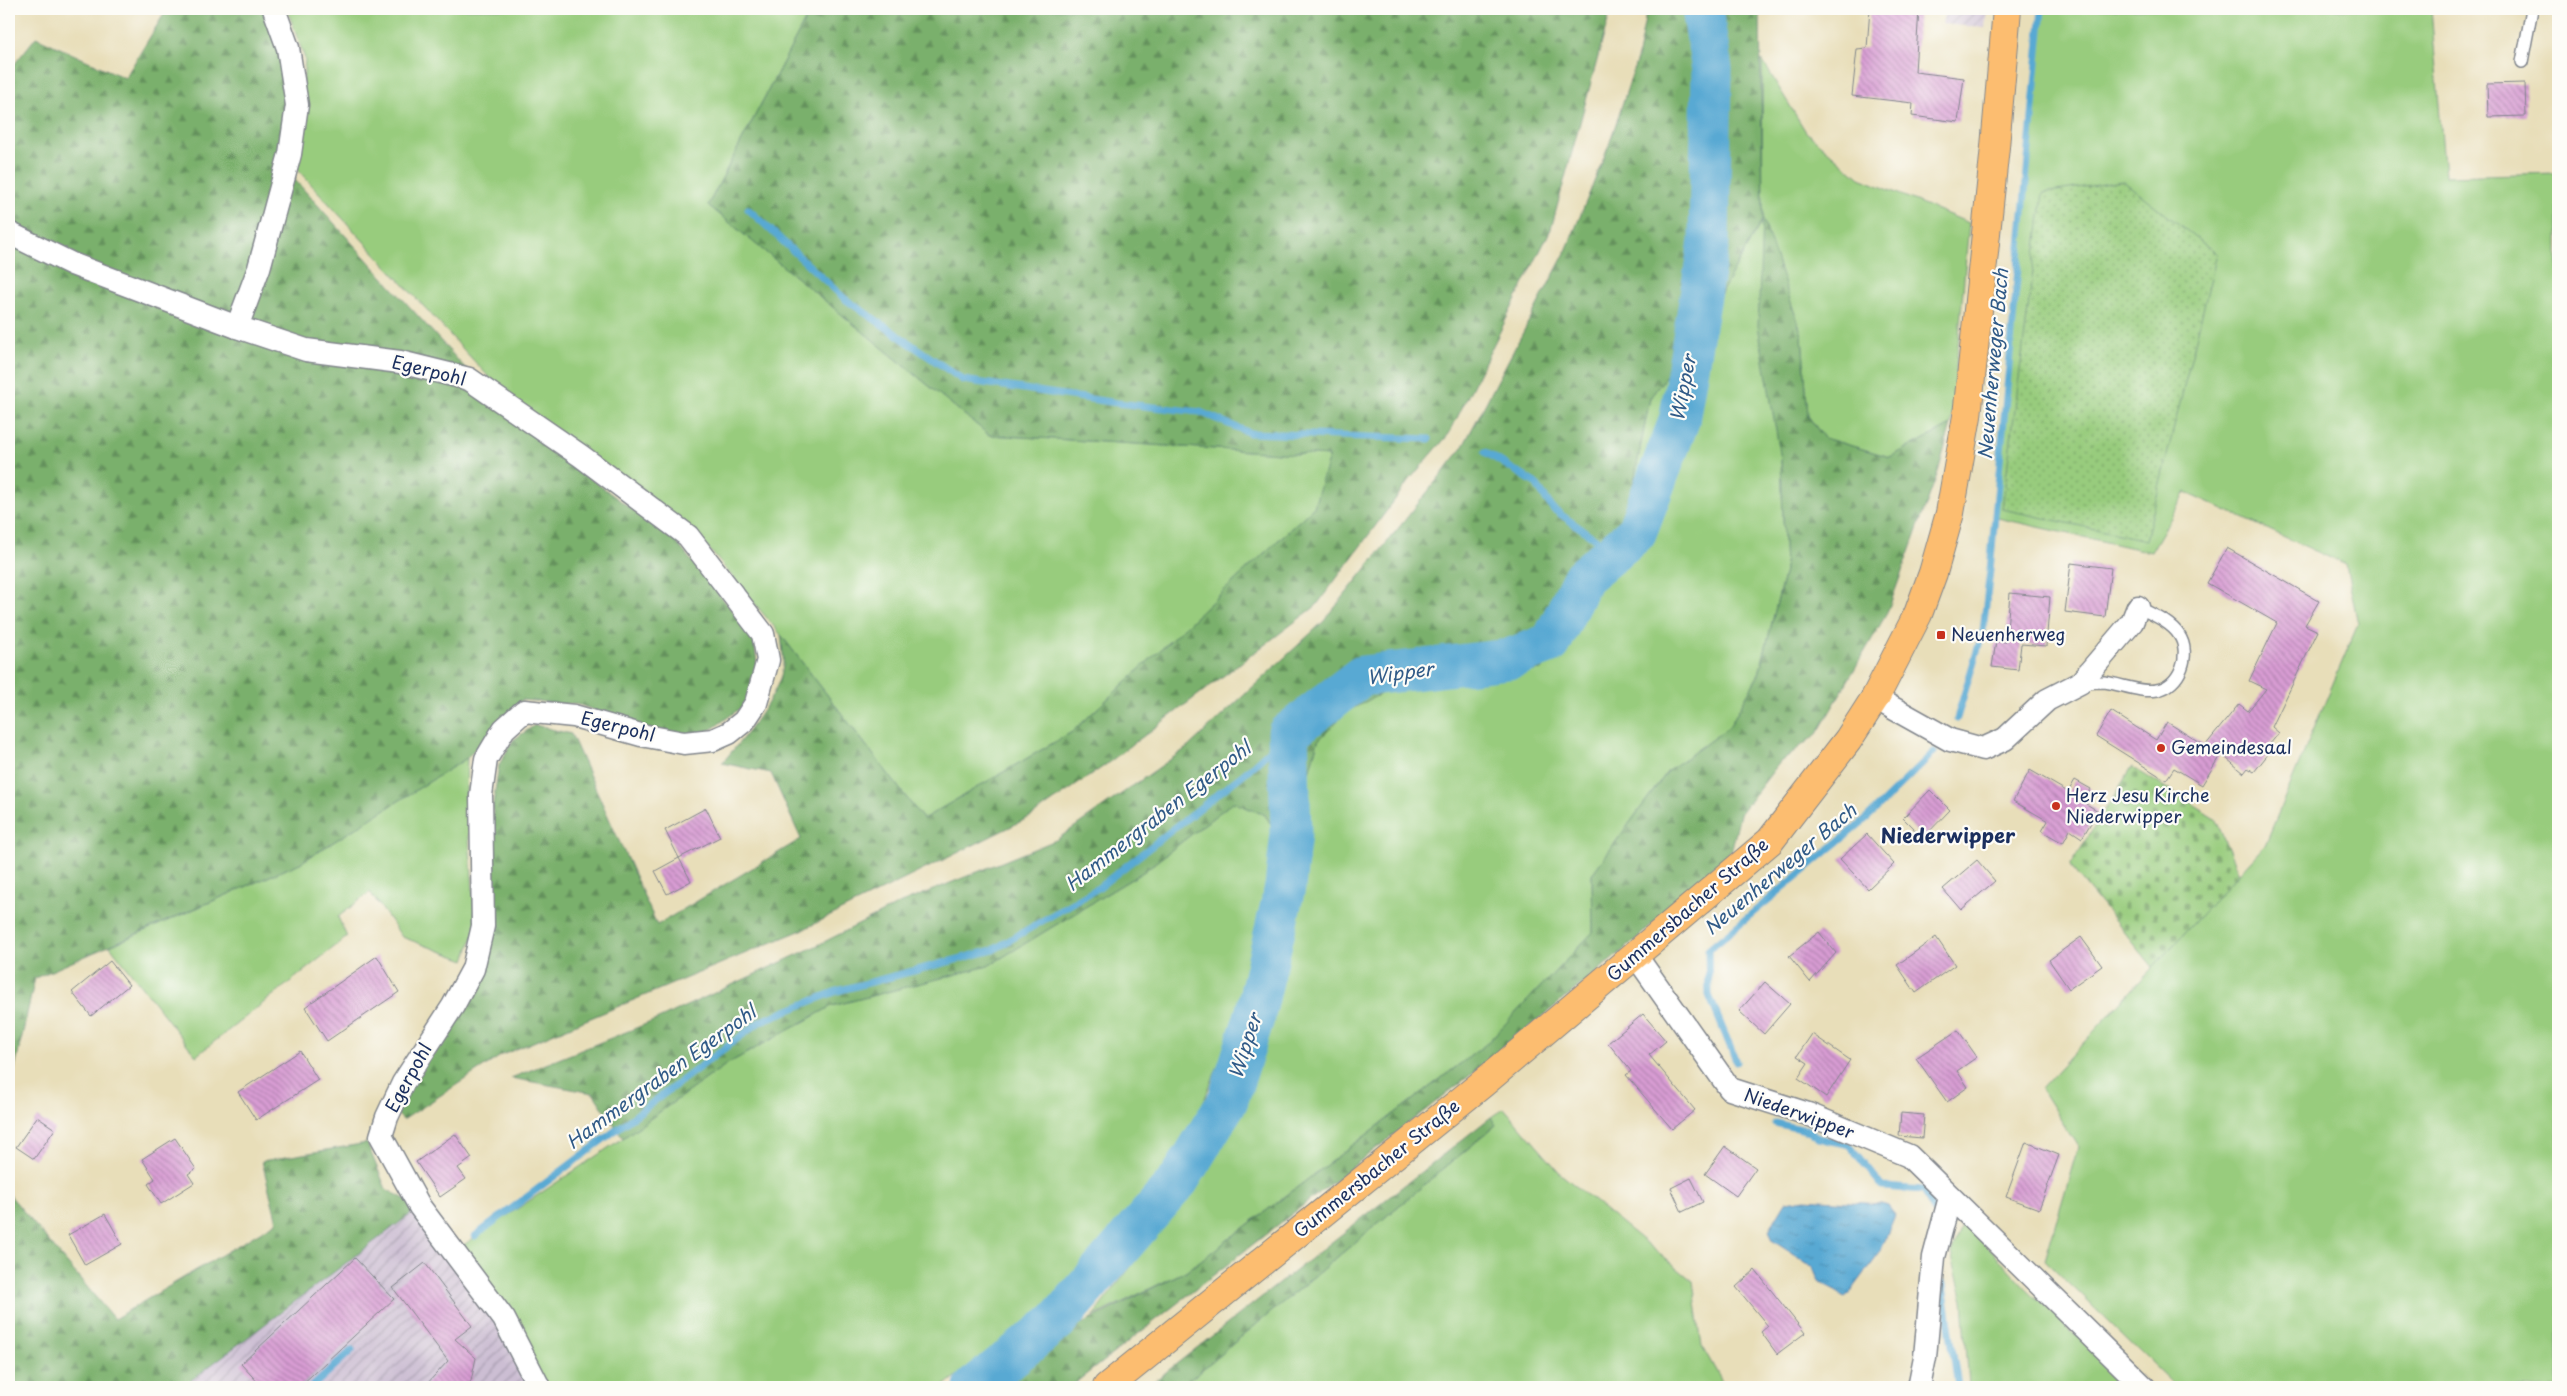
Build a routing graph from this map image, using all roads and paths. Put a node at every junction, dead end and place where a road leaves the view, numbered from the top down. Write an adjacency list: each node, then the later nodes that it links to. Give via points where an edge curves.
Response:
1 (274, 9): 6 (street, via 288,48 297,105 290,154 259,268)
2 (2006, 9): 9 (main road, Gummersbacher Straße, via 1967,416 1950,513 1918,614)
3 (2532, 9): 4 (lane)
4 (2522, 62)
5 (9, 233): 6 (street, Egerpohl, via 72,264)
6 (237, 327): 12 (street, Egerpohl, via 306,350 400,362 469,380 581,456 688,536 763,634 768,660 756,704 729,733 713,740 684,743 640,735 574,716 524,711 504,729 486,759 481,795 483,926 473,969 403,1083 381,1136 420,1208 504,1319)
7 (2138, 607): 8 (street, via 2132,622); 8 (lane, via 2171,626 2186,649 2181,670 2173,683 2158,690 2145,690 2103,682)
8 (2080, 683): 9 (street, via 2047,700 2005,739 1983,749 1950,740)
9 (1875, 698): 10 (main road, Gummersbacher Straße, via 1848,740 1770,841)
10 (1636, 956): 11 (street, Niederwipper, via 1730,1089 1808,1114 1909,1156); 13 (main road, Gummersbacher Straße)
11 (1950, 1197): 14 (street, via 1934,1257); 15 (street, Niederwipper)
12 (539, 1387)
13 (1107, 1387)
14 (1919, 1387)
15 (2144, 1387)

